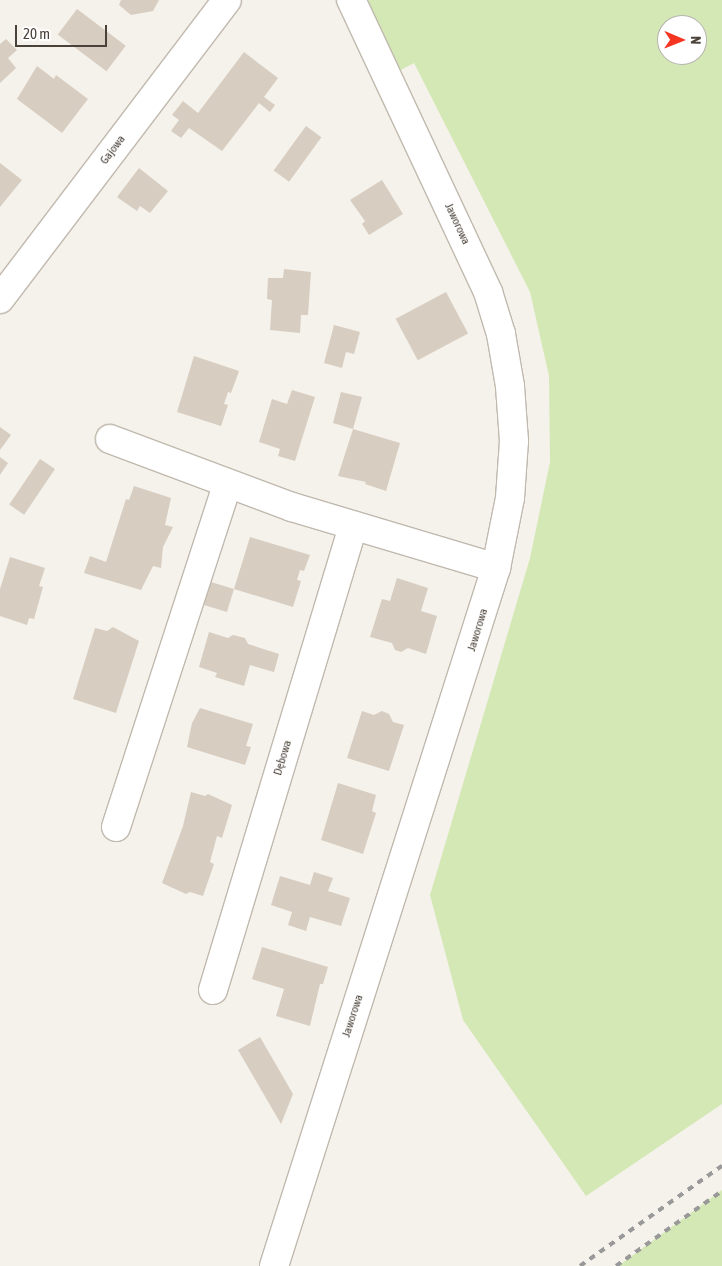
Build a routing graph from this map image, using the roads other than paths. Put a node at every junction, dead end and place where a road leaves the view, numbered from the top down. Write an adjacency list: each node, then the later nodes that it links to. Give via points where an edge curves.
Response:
1 (226, 2): 3 (street, Gajowa)
2 (350, 2): 7 (street, Jaworowa, via 466,242 502,334 514,441 510,498)
3 (0, 299)
4 (110, 439): 5 (street)
5 (227, 485): 6 (street); 8 (street)
6 (354, 526): 7 (street); 9 (street, Dębowa)
7 (496, 568): 10 (street, Jaworowa)
8 (116, 827)
9 (213, 990)
10 (274, 1266)

